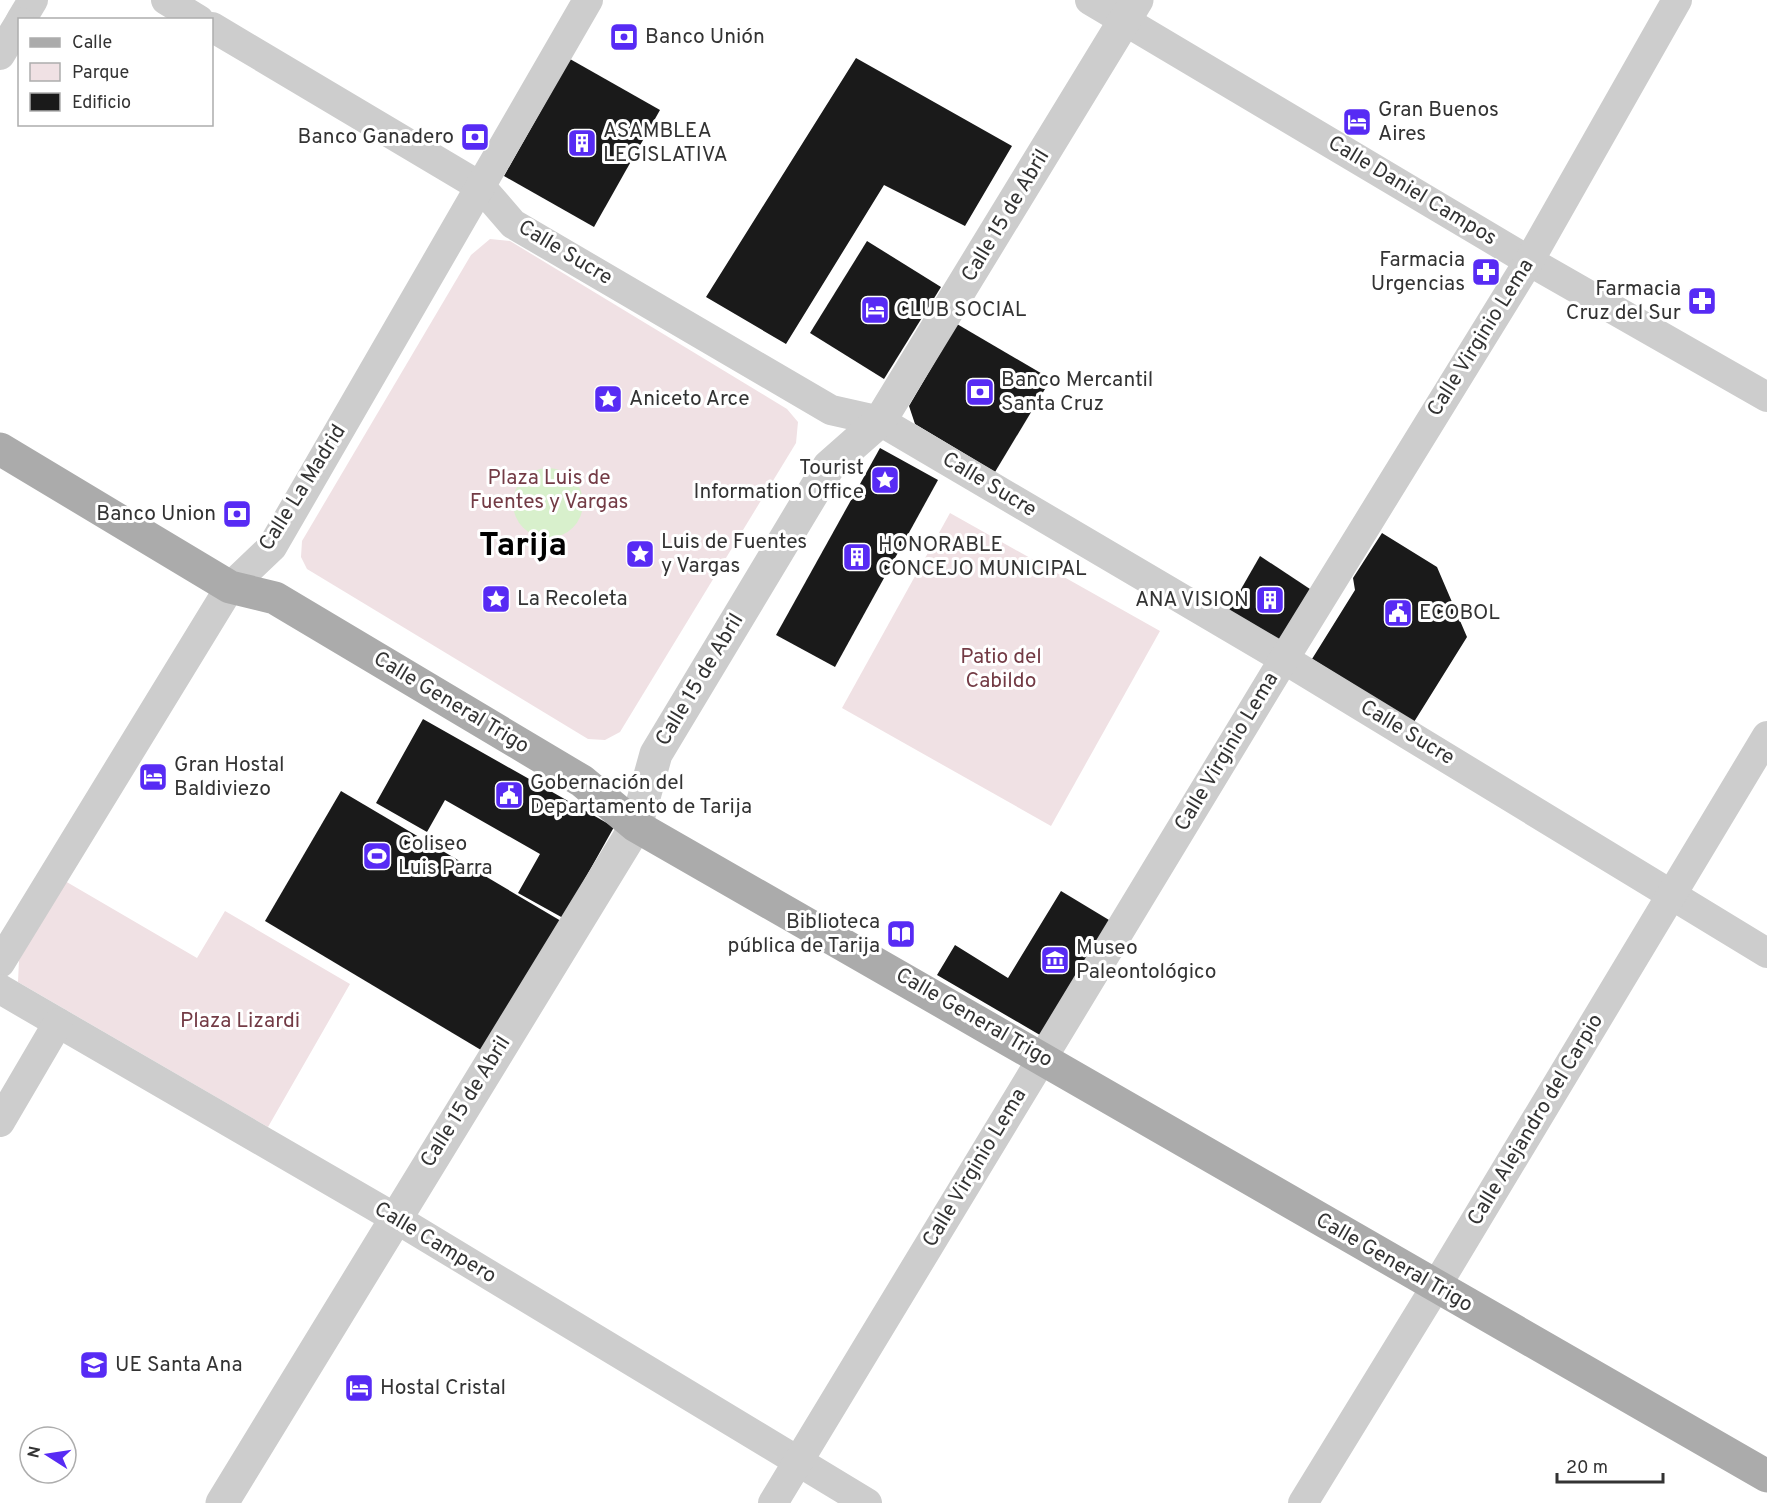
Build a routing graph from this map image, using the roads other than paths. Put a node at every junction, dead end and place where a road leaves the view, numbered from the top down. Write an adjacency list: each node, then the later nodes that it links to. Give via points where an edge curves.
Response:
1 (33, 0): 7 (street)
2 (166, 0): 8 (street)
3 (588, 0): 12 (street, Calle La Madrid)
4 (1090, 0): 6 (street, Calle Daniel Campos)
5 (1677, 0): 13 (street, Calle Virginio Lema)
6 (1131, 11): 13 (street, Calle Daniel Campos); 15 (street, Calle 15 de Abril)
7 (22, 18)
8 (196, 18)
9 (18, 24): 11 (street)
10 (213, 28): 12 (street, Calle Sucre)
11 (0, 55)
12 (481, 187): 15 (street, Calle Sucre, via 513,224 831,410); 17 (street, Calle La Madrid, via 272,547)
13 (1529, 261): 14 (street, Calle Daniel Campos); 18 (street, Calle Virginio Lema)
14 (1767, 397)
15 (880, 421): 18 (street, Calle Sucre); 20 (street, Calle 15 de Abril, via 829,466 656,754)
16 (0, 449): 17 (main road, Calle General Trigo)
17 (230, 587): 20 (main road, Calle General Trigo, via 275,598 582,781); 23 (street, Calle La Madrid)
18 (1284, 659): 21 (street, Calle Sucre); 26 (street, Calle Virginio Lema)
19 (1767, 736): 21 (street, Calle Alejandro del Carpio)
20 (636, 826): 26 (main road, Calle General Trigo); 28 (street, Calle 15 de Abril)
21 (1672, 893): 22 (street, Calle Sucre); 29 (street, Calle Alejandro del Carpio)
22 (1767, 953)
23 (0, 963)
24 (0, 989): 25 (street, Calle Campero)
25 (58, 1023): 27 (street); 28 (street, Calle Campero)
26 (1042, 1057): 29 (main road, Calle General Trigo); 30 (street, Calle Virginio Lema)
27 (0, 1122)
28 (395, 1218): 30 (street, Calle Campero); 32 (street, Calle 15 de Abril)
29 (1435, 1288): 31 (main road, Calle General Trigo); 35 (street, Calle Alejandro del Carpio)
30 (798, 1464): 33 (street, Calle Virginio Lema); 34 (street, Calle Campero)
31 (1767, 1476)
32 (222, 1503)
33 (773, 1503)
34 (867, 1503)
35 (1303, 1503)

